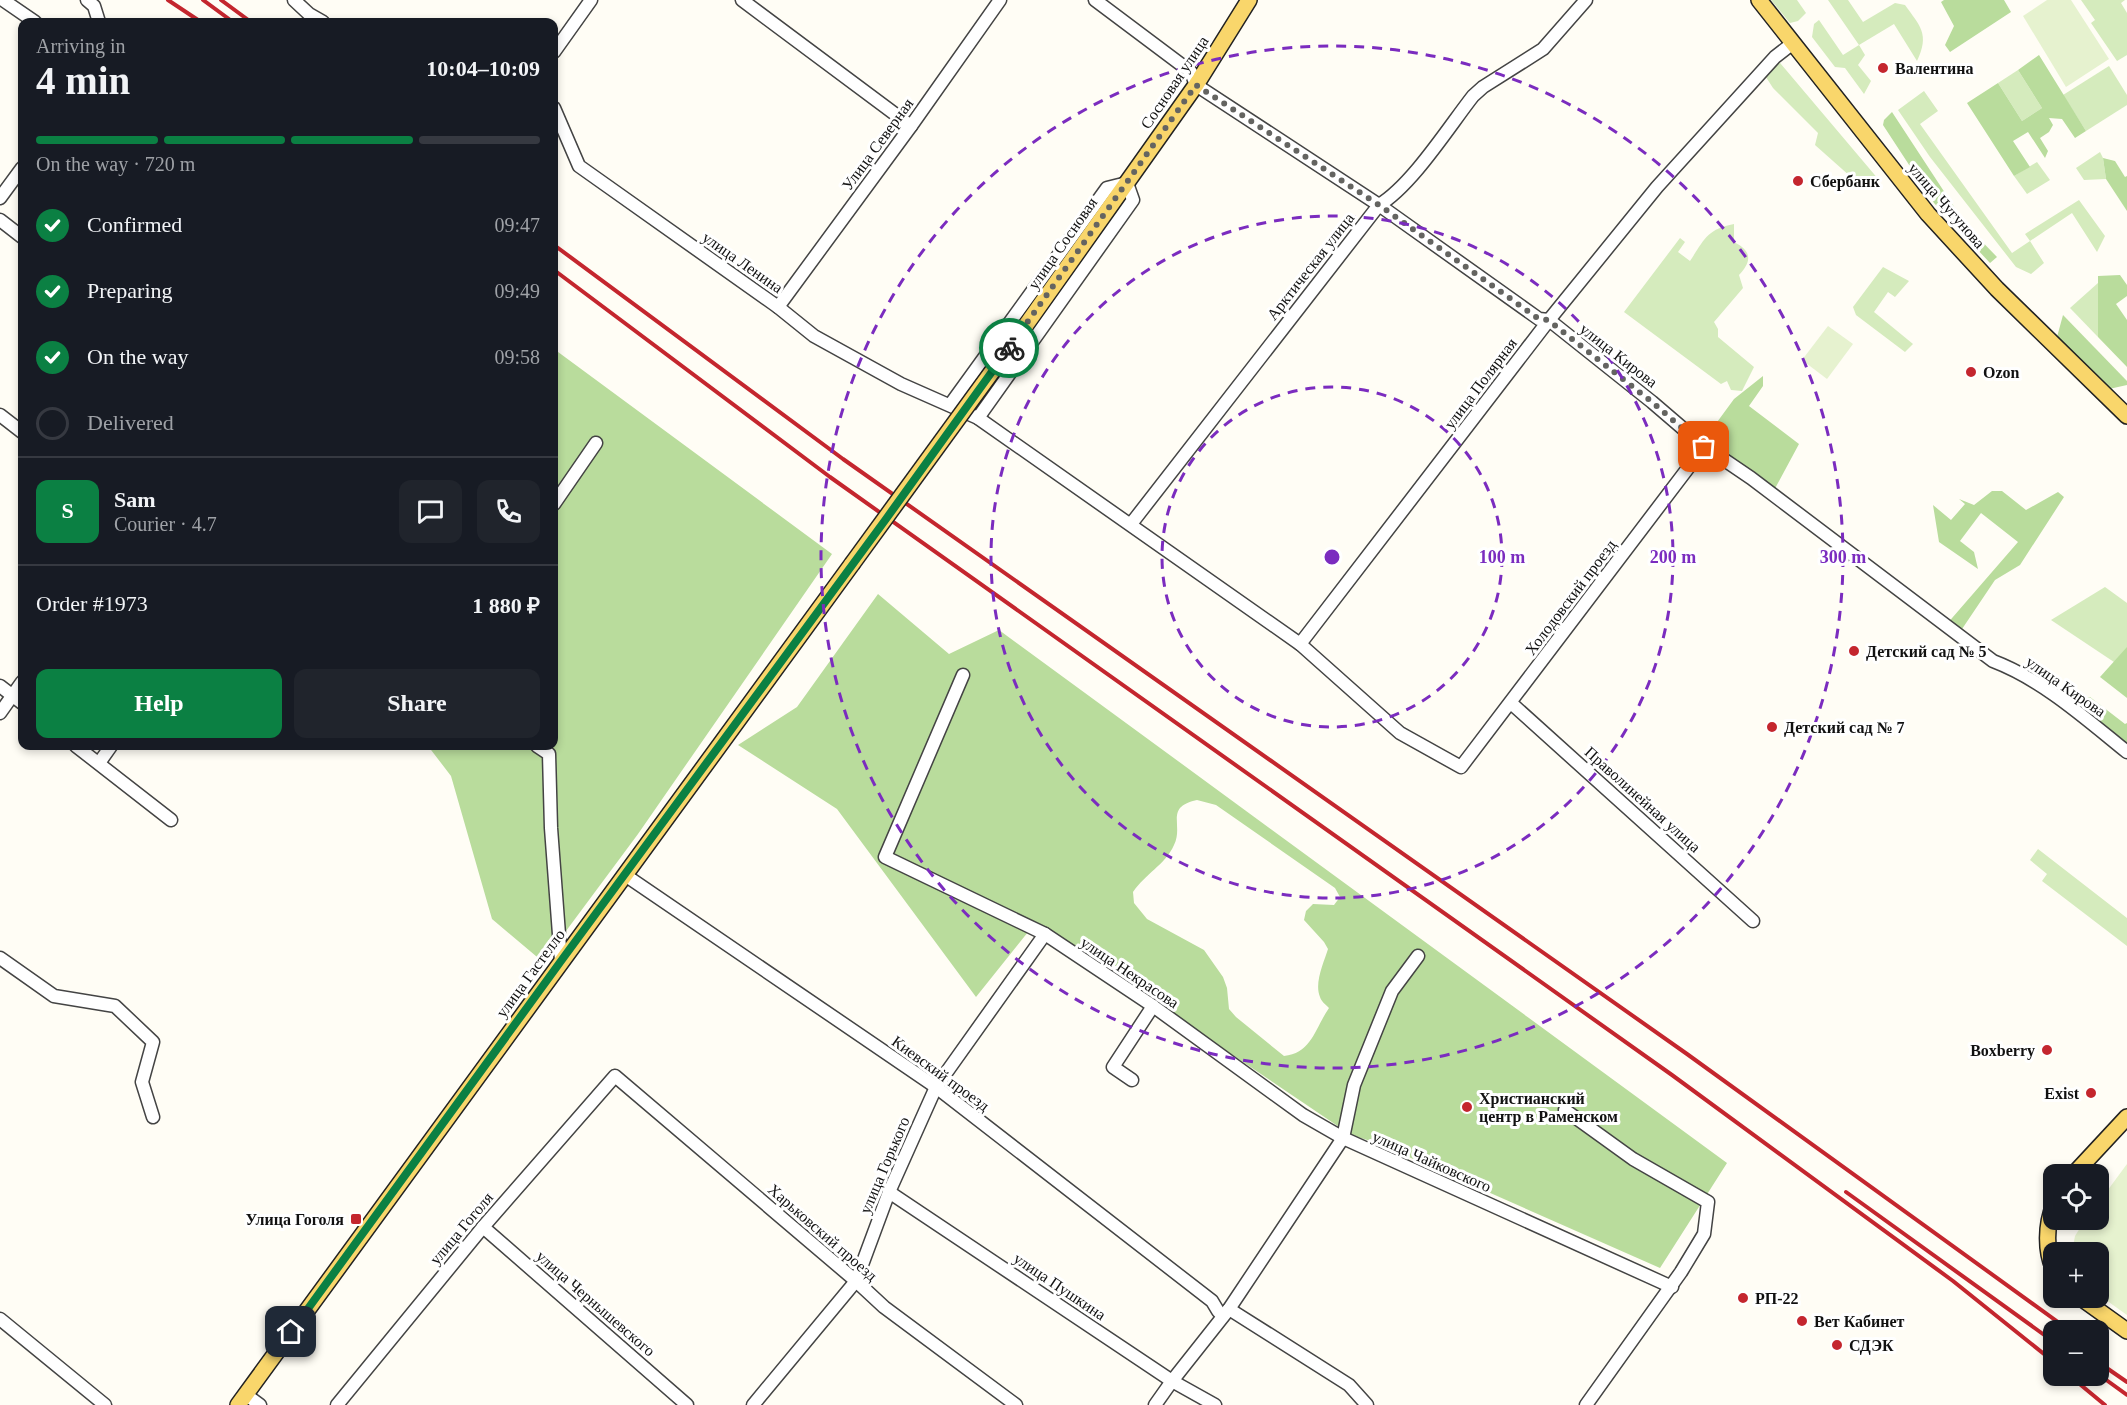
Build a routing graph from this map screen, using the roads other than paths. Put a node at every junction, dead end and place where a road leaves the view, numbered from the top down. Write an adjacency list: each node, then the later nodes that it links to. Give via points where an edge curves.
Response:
1 (3, 0): 11 (street)
2 (87, 0): 12 (street)
3 (294, 0): 13 (street)
4 (591, 0): 15 (street)
5 (742, 0): 18 (street)
6 (1000, 0): 18 (street, Улица Северная)
7 (1095, 0): 16 (street, улица Кирова, via 1191,72)
8 (1249, 0): 16 (main road, Сосновая улица)
9 (1586, 0): 22 (street, Арктическая улица, via 1543,49 1473,96 1416,171)
10 (1759, 0): 14 (main road, улица Чугунова)
11 (29, 18)
12 (98, 18)
13 (316, 18)
14 (1793, 43): 26 (street, улица Полярная, via 1775,57 1657,187); 29 (main road, улица Чугунова, via 1928,214 1997,289)
15 (558, 46)
16 (1196, 85): 20 (main road, Сосновая улица); 22 (street, улица Кирова)
17 (558, 117): 25 (street, улица Ленина, via 579,166)
18 (911, 126): 25 (street, Улица Северная)
19 (18, 173): 21 (street)
20 (1127, 183): 27 (street, via 1107,188); 30 (street, via 1133,200); 36 (main road, улица Сосновая, bridge)
21 (0, 198)
22 (1379, 205): 26 (street, улица Кирова, via 1539,319); 35 (street, Арктическая улица)
23 (0, 220): 24 (street)
24 (18, 234)
25 (778, 307): 27 (street, улица Ленина, via 814,336 901,384)
26 (1548, 320): 33 (street, улица Кирова); 37 (street, улица Полярная)
27 (950, 405): 30 (street, улица Ленина)
28 (0, 415): 31 (street)
29 (2127, 416)
30 (978, 418): 35 (street, улица Ленина)
31 (18, 429)
32 (596, 442): 34 (street)
33 (1704, 447): 41 (street, Холодовский проезд); 46 (street, улица Кирова, via 1751,478 1993,661 2046,690)
34 (558, 498)
35 (1131, 524): 37 (street, улица Ленина)
36 (852, 564): 50 (main road, улица Гастелло)
37 (1300, 644): 48 (street, улица Ленина, via 1400,733)
38 (963, 675): 52 (street, улица Некрасова, via 885,857)
39 (0, 686): 40 (street)
40 (18, 699): 42 (street)
41 (1511, 703): 48 (street, Холодовский проезд); 51 (street, Праволинейная улица)
42 (0, 713)
43 (81, 750): 47 (street)
44 (108, 750): 47 (street)
45 (543, 750): 55 (street, via 549,754 550,828)
46 (2127, 752)
47 (99, 763): 49 (street)
48 (1461, 767)
49 (171, 820)
50 (625, 875): 55 (main road, улица Гастелло); 59 (street, Киевский проезд)
51 (1753, 921)
52 (1045, 934): 56 (street, улица Некрасова); 59 (street, улица Горького)
53 (1418, 956): 63 (street, via 1392,991 1354,1085)
54 (0, 958): 61 (street, via 54,996 115,1006 153,1042 141,1082)
55 (561, 961): 74 (main road, улица Гастелло)
56 (1153, 1006): 58 (street, via 1113,1067); 63 (street, улица Некрасова, via 1303,1115)
57 (615, 1076): 66 (street, улица Гоголя); 67 (street, Харьковский проезд)
58 (1132, 1080)
59 (936, 1087): 65 (street, улица Горького); 70 (street, Киевский проезд, via 1212,1301 1218,1311)
60 (1565, 1110): 68 (street, via 1633,1160 1708,1202 1704,1234)
61 (153, 1117)
62 (2127, 1117): 64 (main road)
63 (1343, 1138): 68 (street, улица Чайковского); 70 (street)
64 (2083, 1164)
65 (889, 1192): 67 (street, улица Горького); 73 (street, улица Пушкина)
66 (483, 1227): 77 (street, улица Гоголя); 78 (street, улица Чернышевского)
67 (856, 1281): 79 (street, улица Горького); 80 (street, Харьковский проезд, via 884,1307)
68 (1672, 1287): 84 (street)
69 (2096, 1308): 72 (main road)
70 (1226, 1312): 73 (street); 83 (street, Киевский проезд, via 1349,1385)
71 (0, 1319): 75 (street)
72 (2127, 1331)
73 (1172, 1381): 81 (street); 82 (street, улица Пушкина)
74 (242, 1399): 76 (street)
75 (105, 1405)
76 (260, 1405)
77 (337, 1405)
78 (687, 1405)
79 (753, 1405)
80 (1014, 1405)
81 (1155, 1405)
82 (1215, 1405)
83 (1366, 1405)
84 (1586, 1405)

